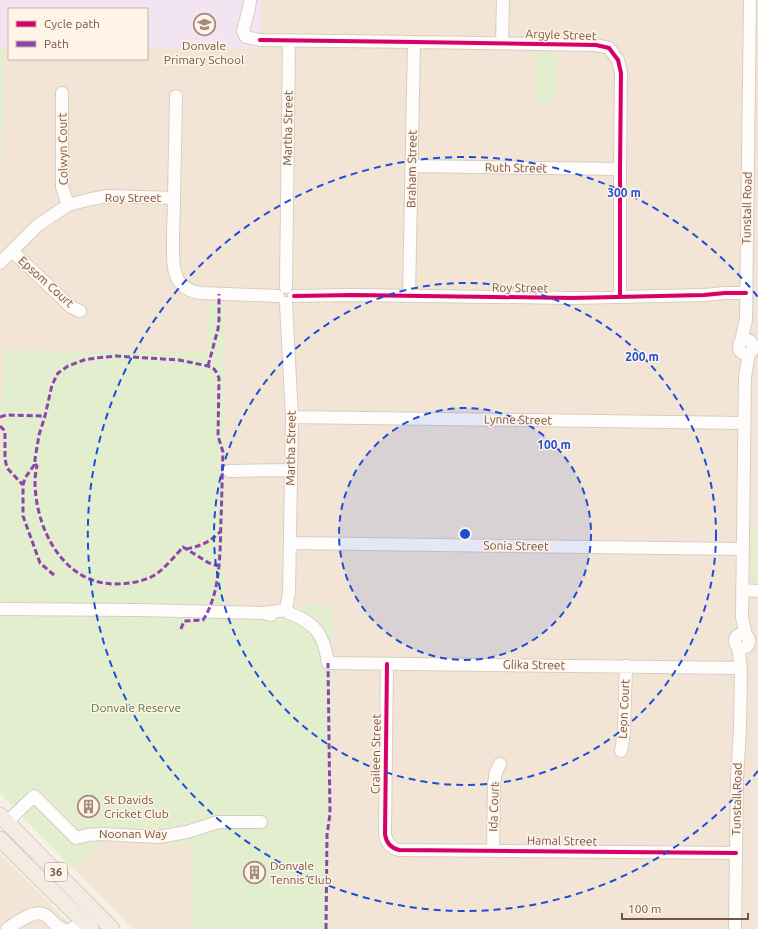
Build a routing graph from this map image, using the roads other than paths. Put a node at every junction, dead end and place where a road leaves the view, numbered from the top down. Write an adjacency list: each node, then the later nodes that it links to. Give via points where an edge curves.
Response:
1 (250, 0): 4 (street, Argyle Street, via 243,30 246,37)
2 (503, 0): 6 (street)
3 (750, 0): 17 (street, Tunstall Road)
4 (290, 41): 5 (street, Argyle Street); 15 (street, Martha Street)
5 (414, 42): 6 (street, Argyle Street); 9 (street, Braham Street)
6 (502, 43): 10 (street, Argyle Street, via 596,45 609,48 618,60 621,72)
7 (62, 93): 12 (street, Colwyn Court, via 62,187)
8 (176, 96): 11 (street)
9 (412, 166): 10 (street, Ruth Street); 16 (street, Braham Street)
10 (620, 169): 18 (street, Argyle Street)
11 (174, 198): 12 (street, Roy Street, via 109,196); 15 (street, Roy Street, via 173,268 182,285 193,292)
12 (68, 205): 13 (street, Roy Street, via 38,225)
13 (12, 251): 14 (street, Roy Street); 19 (street, Epsom Court, via 71,307)
14 (0, 263)
15 (286, 295): 16 (street, Roy Street); 21 (street, Martha Street)
16 (409, 296): 18 (street, Roy Street)
17 (746, 296): 18 (street, Roy Street, via 725,293); 20 (street, Tunstall Road)
18 (620, 297)
19 (80, 311)
20 (750, 347): 22 (street, Tunstall Road, via 745,376)
21 (292, 418): 22 (street, Lynne Street); 24 (street, Martha Street)
22 (744, 423): 26 (street, Tunstall Road)
23 (229, 470): 24 (street)
24 (290, 470): 25 (street, Martha Street)
25 (290, 543): 26 (street, Sonia Street); 30 (street, Martha Street)
26 (742, 549): 27 (street, Tunstall Road)
27 (742, 590): 28 (street); 31 (street, Tunstall Road, via 742,617)
28 (758, 591)
29 (0, 609): 30 (street, via 138,610 272,615 286,615)
30 (289, 610): 32 (street, Glika Street, via 307,621 318,632 325,646 328,663)
31 (747, 641): 34 (street, Tunstall Road)
32 (387, 664): 33 (street, Glika Street); 40 (street, Craileen Street, via 385,834)
33 (626, 666): 34 (street, Glika Street); 35 (street, Leon Court)
34 (741, 668): 42 (street, Tunstall Road)
35 (621, 751)
36 (500, 764): 41 (street, Ida Court, via 494,783)
37 (2, 822): 38 (street, Noonan Way, via 34,796 76,838 102,834 158,837 187,832 218,822); 46 (main road, 36)
38 (261, 822)
39 (0, 839): 45 (main road, 36)
40 (389, 844): 41 (street, Hamal Street, via 399,850)
41 (493, 851): 42 (street, Hamal Street)
42 (736, 853): 47 (street, Tunstall Road)
43 (7, 929): 44 (street, via 37,913 45,915)
44 (63, 929)
45 (91, 929)
46 (112, 929)
47 (735, 929)

